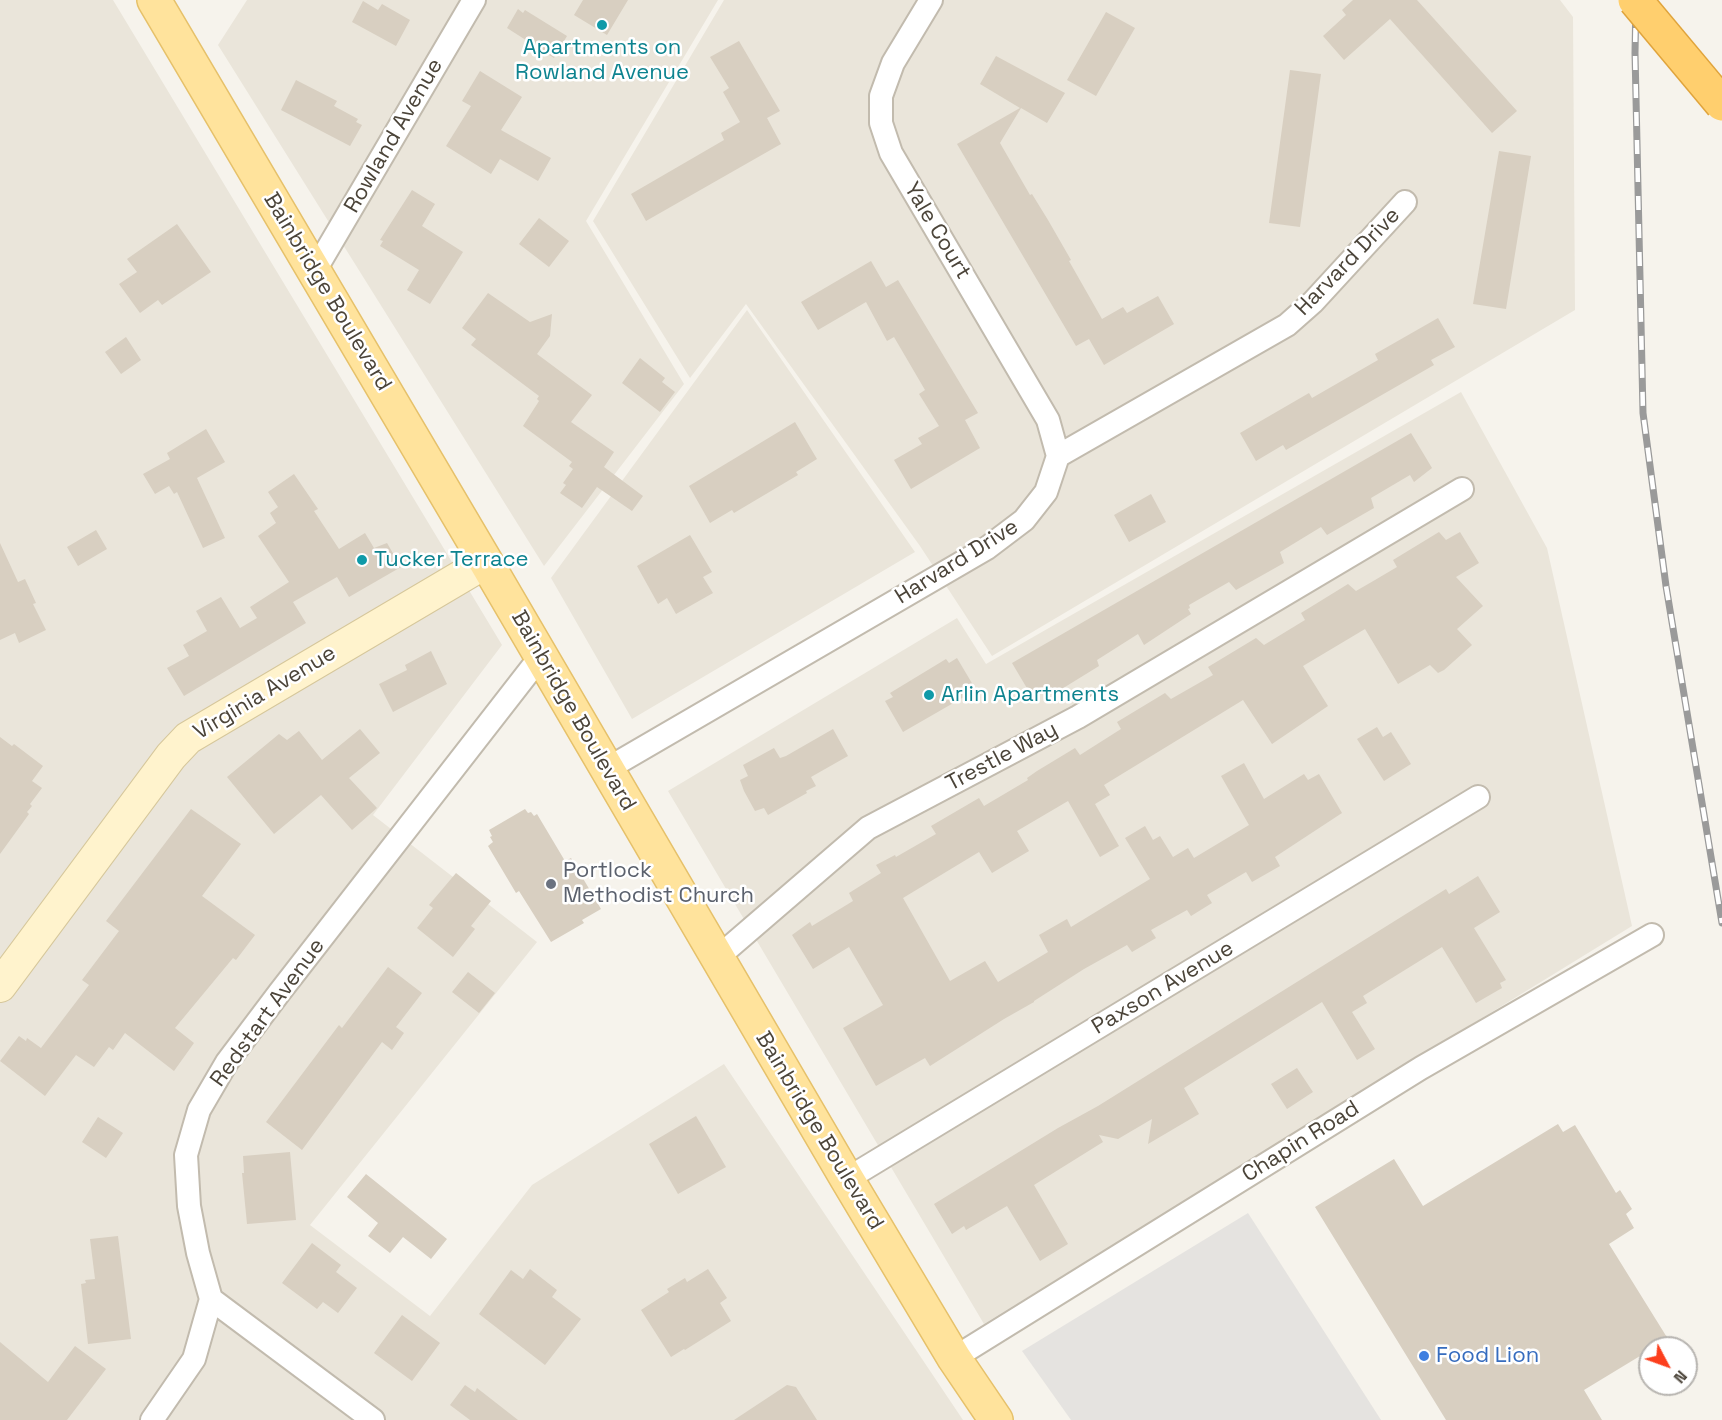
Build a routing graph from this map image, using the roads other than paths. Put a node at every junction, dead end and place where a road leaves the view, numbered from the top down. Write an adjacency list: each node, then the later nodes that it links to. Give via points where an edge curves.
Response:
1 (154, 0): 7 (main road, Bainbridge Boulevard)
2 (474, 0): 7 (street, Rowland Avenue)
3 (931, 0): 8 (street, Yale Court, via 893,63 880,96 881,123 891,153 1048,420)
4 (1635, 0): 5 (highway, bridge)
5 (1722, 104)
6 (1405, 202): 8 (street, Harvard Drive, via 1287,325)
7 (314, 272): 10 (main road, Bainbridge Boulevard)
8 (1058, 456): 12 (street, Harvard Drive, via 1046,492 1024,520 987,548)
9 (1462, 489): 15 (street, Trestle Way, via 1078,717 868,828)
10 (486, 562): 11 (main road, Bainbridge Boulevard); 16 (street, Virginia Avenue, via 188,738)
11 (541, 656): 12 (main road, Bainbridge Boulevard); 18 (street, Redstart Avenue, via 227,1062 199,1110 186,1155 188,1196)
12 (607, 769): 15 (main road, Bainbridge Boulevard)
13 (1478, 797): 17 (street, Paxson Avenue)
14 (1652, 935): 19 (street, Chapin Road, via 1410,1075)
15 (717, 958): 17 (main road, Bainbridge Boulevard)
16 (0, 986)
17 (847, 1179): 19 (main road, Bainbridge Boulevard)
18 (211, 1299): 20 (street, via 194,1359); 21 (street)
19 (954, 1358): 22 (main road, Bainbridge Boulevard)
20 (152, 1420)
21 (373, 1420)
22 (996, 1420)

